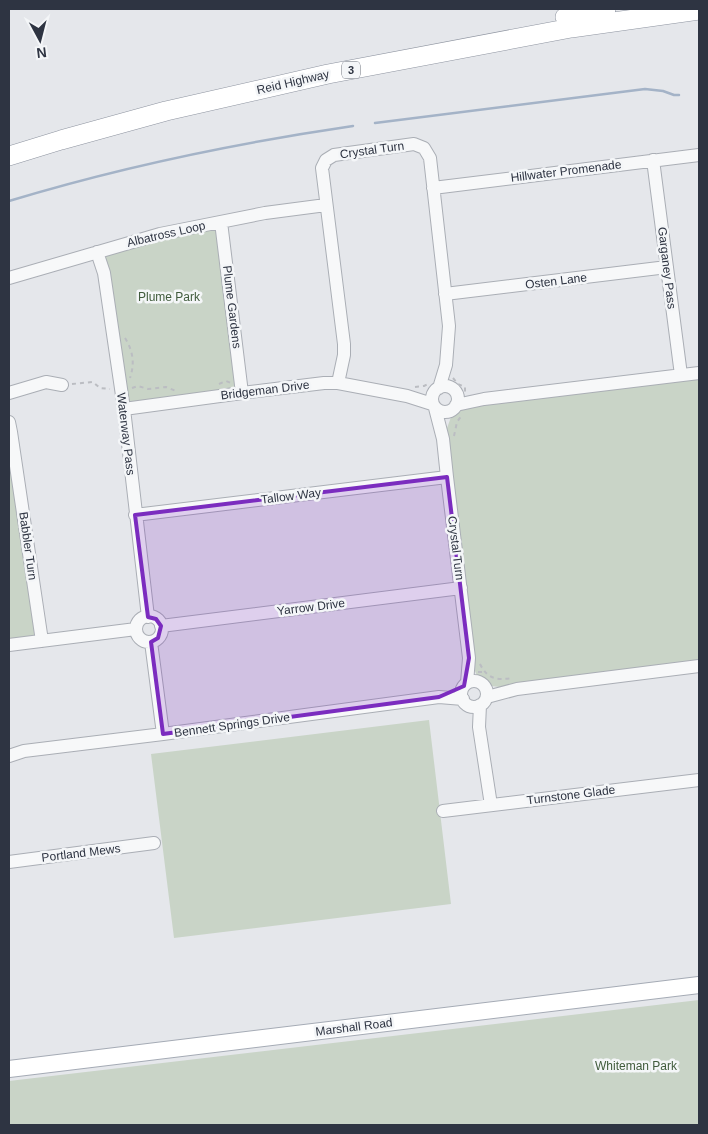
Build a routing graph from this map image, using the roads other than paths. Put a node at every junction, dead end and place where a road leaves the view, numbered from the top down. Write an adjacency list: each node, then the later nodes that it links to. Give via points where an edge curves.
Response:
1 (606, 9): 3 (highway, Reid Highway / 3, via 325,64 163,100)
2 (699, 10): 5 (highway, Reid Highway / 3, via 571,28 328,74 166,111)
3 (9, 145)
4 (699, 155): 6 (street, Hillwater Promenade)
5 (9, 156)
6 (653, 160): 7 (street, Hillwater Promenade); 11 (street, Garganey Pass)
7 (433, 188): 8 (street, Crystal Turn, via 430,158 424,148 414,144 334,155 322,168); 13 (street, Crystal Turn)
8 (326, 205): 9 (street, Albatross Loop); 16 (street, Crystal Turn, via 344,344)
9 (221, 222): 10 (street, Albatross Loop, via 160,234); 19 (street, Plume Gardens)
10 (97, 252): 12 (street, Albatross Loop); 23 (street, Waterway Pass, via 104,273)
11 (667, 267): 13 (street, Osten Lane); 15 (street, Garganey Pass)
12 (9, 278)
13 (446, 294): 21 (street, Crystal Turn, via 449,326 446,365)
14 (699, 373): 15 (street)
15 (681, 375): 21 (street, Bridgeman Drive, via 484,399 465,394)
16 (338, 383): 19 (street, Bridgeman Drive); 20 (street, Bridgeman Drive)
17 (62, 385): 18 (street, via 46,382)
18 (9, 392)
19 (242, 393): 23 (street, Bridgeman Drive)
20 (407, 396): 21 (street); 22 (street, Bridgeman Drive)
21 (450, 398): 22 (street, via 432,397); 22 (street, Bridgeman Drive, via 446,412); 25 (street)
22 (434, 406): 25 (street, Crystal Turn)
23 (124, 409): 27 (street, Waterway Pass)
24 (9, 422): 32 (street, Babbler Turn)
25 (448, 439): 26 (street, Crystal Turn)
26 (447, 478): 27 (street, Tallow Way); 28 (street, Crystal Turn)
27 (135, 515): 29 (street, Waterway Pass)
28 (461, 588): 30 (street, Yarrow Drive); 37 (street, Crystal Turn, via 475,660)
29 (148, 617): 30 (street, via 156,619); 31 (street, via 140,621)
30 (161, 626): 33 (street, via 161,634)
31 (136, 629): 32 (street); 33 (street, via 142,640)
32 (42, 641): 34 (street)
33 (151, 642): 40 (street)
34 (9, 645)
35 (699, 666): 36 (street, Bennett Springs Drive)
36 (515, 683): 37 (street, Bennett Springs Drive); 39 (street, Bennett Springs Drive)
37 (474, 684): 38 (street, Bennett Springs Drive); 39 (street, via 487,692); 39 (street, Crystal Turn, via 462,695)
38 (439, 697): 39 (street, Bennett Springs Drive); 40 (street, Bennett Springs Drive)
39 (475, 702): 45 (street)
40 (163, 734): 42 (street, Bennett Springs Drive)
41 (9, 750): 42 (street, Bennett Springs Drive)
42 (24, 751): 43 (street, Bennett Springs Drive)
43 (9, 756)
44 (699, 780): 45 (street, Turnstone Glade)
45 (491, 805): 46 (street, Turnstone Glade)
46 (443, 811)
47 (154, 844): 48 (street, Portland Mews)
48 (9, 862)
49 (699, 985): 50 (main road, Marshall Road)
50 (9, 1069)

